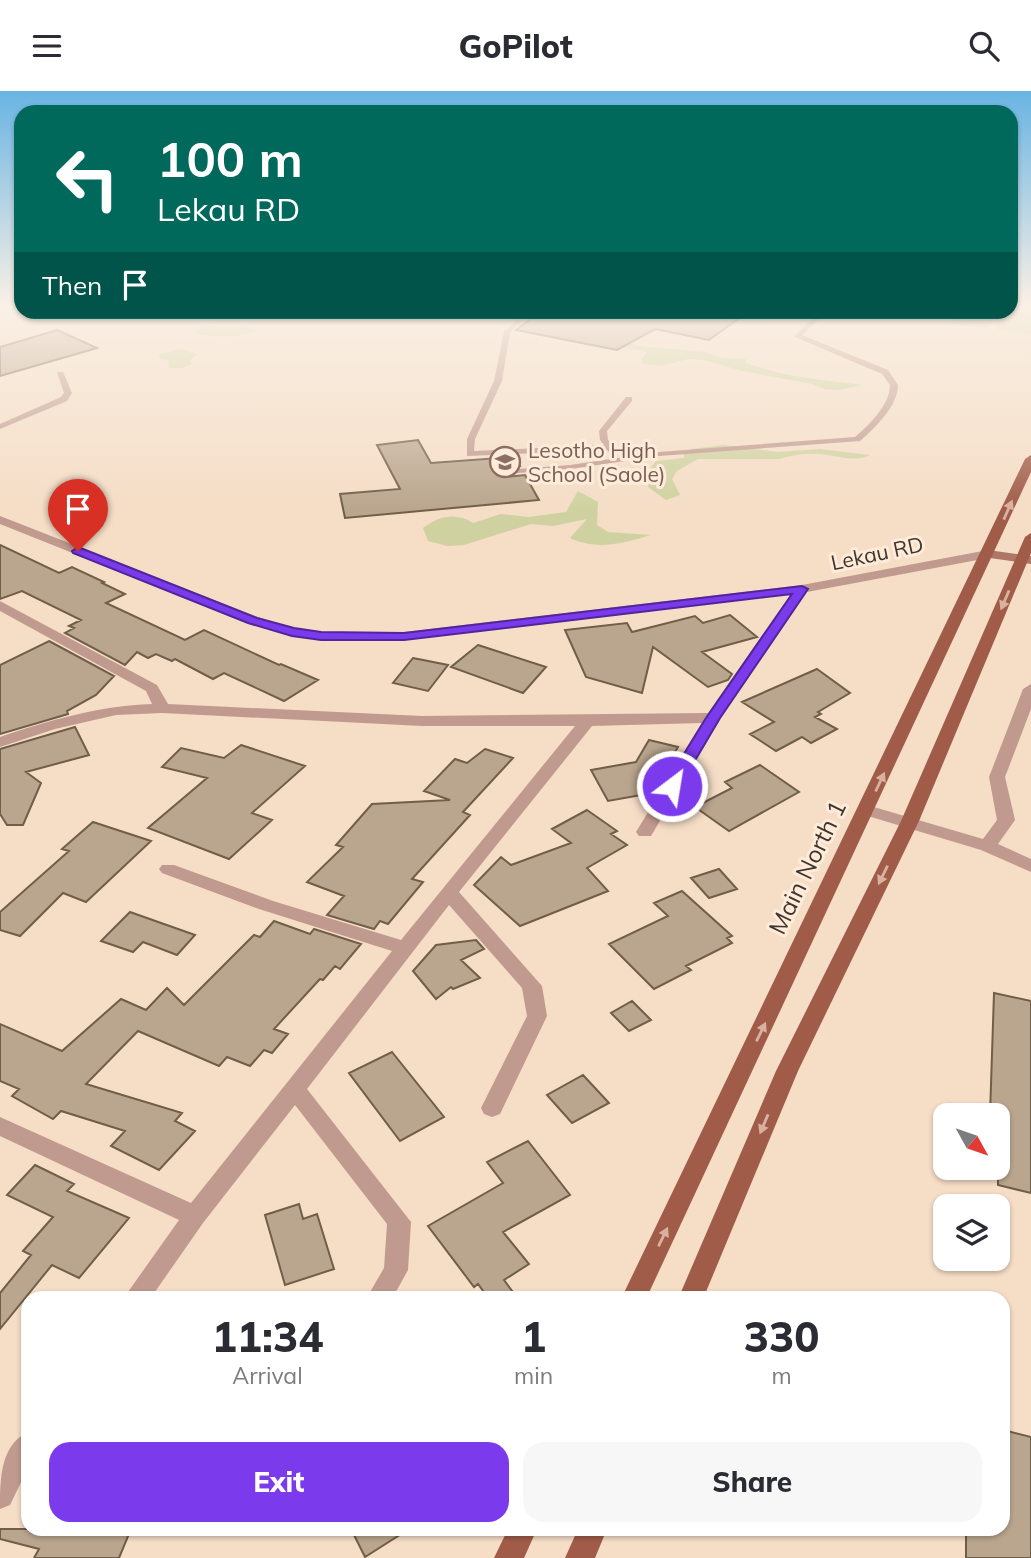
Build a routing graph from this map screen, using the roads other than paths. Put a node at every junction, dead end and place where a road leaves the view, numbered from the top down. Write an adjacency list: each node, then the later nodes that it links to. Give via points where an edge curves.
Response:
1 (500, 372): 6 (lane, via 471,439 470,454)
2 (885, 372): 8 (lane, via 894,381 894,391 869,431 857,439)
3 (60, 374): 5 (lane, via 68,393 64,399)
4 (629, 399): 6 (lane, via 603,431)
5 (0, 427)
6 (611, 447): 8 (lane)
7 (1031, 459): 12 (main road, Main North 1, one-way to 7)
8 (610, 461): 9 (lane)
9 (506, 472)
10 (0, 520): 14 (street, Lekau RD, via 253,620 321,636 404,636)
11 (1031, 537): 13 (main road)
12 (988, 554): 13 (street); 14 (street, Lekau RD); 21 (main road, Main North 1, one-way to 12)
13 (1027, 559): 22 (main road, one-way to 22)
14 (802, 589): 18 (street)
15 (0, 605): 17 (street, via 152,688)
16 (1031, 689): 24 (street, via 997,777 1006,820)
17 (162, 708): 19 (street, via 422,721); 20 (street, via 116,710)
18 (713, 718): 19 (street); 23 (street)
19 (587, 722): 27 (street)
20 (0, 742)
21 (867, 810): 22 (street); 35 (main road, Main North 1, one-way to 21)
22 (910, 821): 24 (street); 36 (main road, one-way to 36, via 787,1070)
23 (645, 832)
24 (986, 846): 25 (street)
25 (1031, 866)
26 (168, 869): 28 (street)
27 (449, 893): 28 (street); 30 (street, via 532,986 537,1016)
28 (406, 949): 29 (street)
29 (296, 1090): 32 (street); 34 (street, via 399,1222 396,1270)
30 (492, 1108)
31 (0, 1126): 32 (street)
32 (195, 1216): 33 (street)
33 (141, 1291)
34 (384, 1291)
35 (637, 1291)
36 (694, 1291)
37 (21, 1455): 38 (street)
38 (0, 1496)
39 (520, 1536): 41 (main road)
40 (590, 1536): 42 (main road)
41 (509, 1558)
42 (580, 1558)

